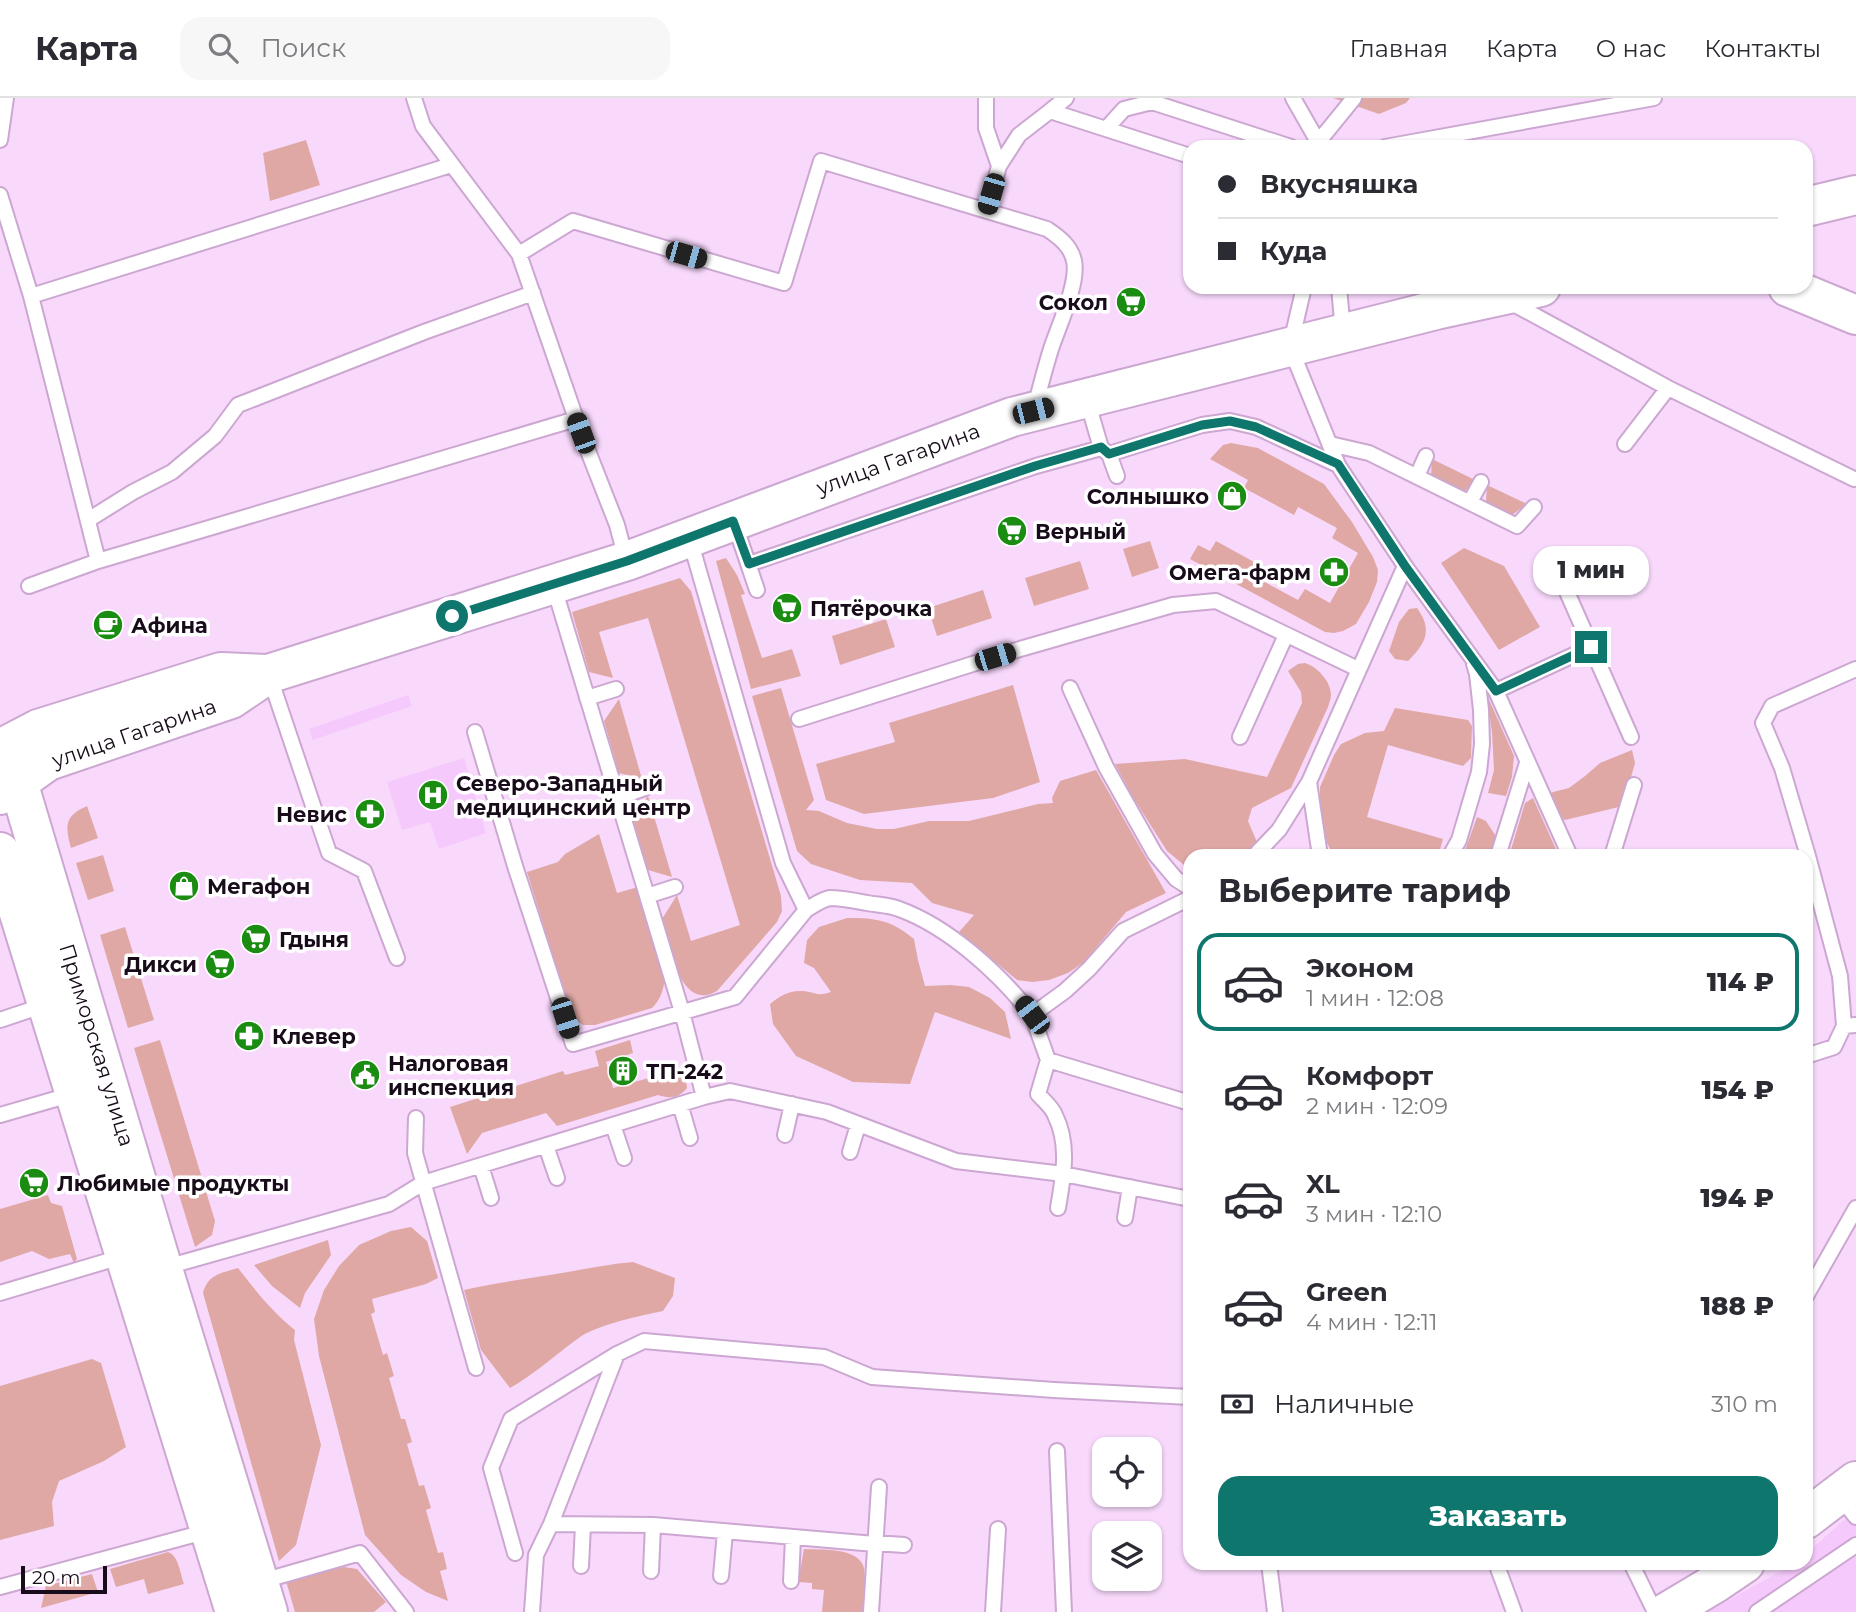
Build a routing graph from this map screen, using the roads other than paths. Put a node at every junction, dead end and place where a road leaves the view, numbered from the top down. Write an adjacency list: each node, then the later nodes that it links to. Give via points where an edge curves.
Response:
1 (6, 98): 10 (lane)
2 (414, 98): 16 (lane, via 423,127)
3 (986, 98): 17 (lane, via 986,128)
4 (1066, 98): 8 (lane)
5 (1293, 98): 12 (lane)
6 (1354, 98): 13 (lane)
7 (1654, 98): 14 (lane)
8 (1050, 111): 9 (lane); 17 (lane, via 1019,135)
9 (1106, 129): 11 (lane, via 1124,109 1152,102); 15 (lane)
10 (0, 140)
11 (1269, 140)
12 (1318, 140)
13 (1323, 140)
14 (1423, 140)
15 (1183, 154)
16 (451, 165): 22 (lane); 28 (lane)
17 (999, 166): 21 (lane)
18 (0, 195): 28 (lane)
19 (1856, 195): 20 (main road)
20 (1813, 205)
21 (987, 210): 22 (lane, via 821,161 784,284 573,221); 35 (lane, via 1047,229 1063,241 1074,258 1076,275)
22 (519, 254): 23 (lane)
23 (533, 293): 36 (lane); 48 (lane, via 238,405 215,436 172,472)
24 (1302, 294): 32 (lane)
25 (1340, 294): 31 (lane)
26 (1512, 294): 29 (main road, улица Гагарина)
27 (1806, 294): 30 (main road)
28 (31, 296): 48 (lane)
29 (1500, 297): 31 (main road, улица Гагарина); 33 (lane)
30 (1856, 314)
31 (1343, 333): 32 (main road, улица Гагарина)
32 (1290, 347): 34 (main road, улица Гагарина); 37 (lane)
33 (1668, 388): 38 (lane); 44 (lane)
34 (1086, 398): 35 (main road, улица Гагарина); 39 (lane)
35 (1033, 411): 49 (main road, улица Гагарина)
36 (576, 419): 51 (lane); 52 (lane)
37 (1330, 444): 41 (lane); 43 (lane, via 1369,453)
38 (1625, 444)
39 (1105, 451): 41 (lane, via 1230,421 1256,427); 42 (lane); 53 (lane, via 1035,466)
40 (1426, 456): 43 (lane)
41 (1338, 464): 54 (lane)
42 (1117, 476)
43 (1417, 476): 46 (lane)
44 (1854, 479)
45 (1481, 482): 46 (lane)
46 (1470, 502): 47 (lane, via 1517,526)
47 (1534, 507)
48 (88, 520): 51 (lane)
49 (733, 521): 50 (main road, улица Гагарина); 53 (lane)
50 (689, 537): 52 (main road, улица Гагарина); 94 (lane, via 783,863)
51 (98, 561): 57 (lane)
52 (627, 561): 56 (main road, улица Гагарина)
53 (749, 564): 58 (lane)
54 (1405, 566): 61 (lane); 62 (lane)
55 (1556, 567): 60 (lane)
56 (553, 584): 64 (main road, улица Гагарина); 68 (lane)
57 (29, 586)
58 (757, 590)
59 (1286, 635): 62 (lane); 69 (lane, via 1216,601 1173,605); 71 (lane)
60 (1591, 647): 67 (lane); 72 (lane)
61 (1471, 656): 67 (lane); 82 (lane, via 1477,674 1482,744 1479,772)
62 (1358, 668): 76 (lane)
63 (1856, 669): 86 (lane, via 1772,706 1763,723)
64 (268, 674): 73 (main road, улица Гагарина, via 221,672 38,729); 75 (main road, улица Гагарина, via 231,699 48,761); 95 (lane, via 329,853 364,871)
65 (1070, 688): 89 (lane, via 1106,767 1155,854)
66 (616, 689): 68 (lane)
67 (1496, 691): 74 (lane)
68 (587, 698): 79 (lane)
69 (799, 719)
70 (475, 733): 97 (lane, via 573,1044)
71 (1240, 737)
72 (1631, 737)
73 (0, 749)
74 (1527, 763): 83 (lane); 84 (lane)
75 (6, 781): 128 (main road, Приморская улица)
76 (1309, 782): 80 (lane, via 1279,830); 81 (lane)
77 (1634, 785): 85 (lane)
78 (645, 788): 79 (lane)
79 (617, 797): 91 (lane)
80 (1261, 849)
81 (1319, 849)
82 (1454, 849)
83 (1500, 849)
84 (1567, 849)
85 (1614, 849)
86 (1806, 849)
87 (0, 852): 92 (main road, Приморская улица)
88 (1813, 875): 100 (lane)
89 (1183, 884)
90 (675, 887): 91 (lane)
91 (647, 896): 97 (lane)
92 (7, 901): 96 (main road, Приморская улица)
93 (1183, 901): 98 (lane, via 1123,931 1065,991)
94 (806, 910): 97 (lane, via 735,997); 98 (lane, via 828,898 859,901 897,908 932,924 1014,991)
95 (397, 958)
96 (47, 1005): 99 (lane); 103 (main road, Приморская улица)
97 (682, 1012): 104 (lane)
98 (1032, 1015): 102 (lane)
99 (0, 1020)
100 (1850, 1025): 101 (lane, via 1834,1047)
101 (1813, 1054)
102 (1048, 1060): 105 (lane); 118 (lane, via 1038,1094 1055,1114 1065,1146)
103 (75, 1094): 108 (lane); 127 (main road, Приморская улица)
104 (704, 1097): 106 (lane); 107 (lane, via 730,1091)
105 (1183, 1101)
106 (680, 1104): 110 (lane); 113 (lane)
107 (792, 1104): 111 (lane); 112 (lane)
108 (0, 1115)
109 (416, 1118): 120 (lane, via 415,1153)
110 (613, 1125): 114 (lane); 116 (lane)
111 (858, 1125): 115 (lane); 118 (lane, via 956,1161)
112 (785, 1135)
113 (690, 1138)
114 (546, 1146): 117 (lane); 119 (lane)
115 (850, 1152)
116 (624, 1158)
117 (481, 1166): 120 (lane); 122 (lane)
118 (1063, 1174): 121 (lane); 124 (lane)
119 (557, 1178)
120 (423, 1183): 128 (lane, via 389,1204); 132 (lane)
121 (1130, 1187): 123 (lane); 126 (lane)
122 (491, 1198)
123 (1183, 1198)
124 (1058, 1208)
125 (1856, 1208): 129 (lane)
126 (1125, 1219)
127 (125, 1256): 130 (lane); 142 (main road, Приморская улица)
128 (163, 1269): 158 (main road, Приморская улица)
129 (1813, 1284)
130 (0, 1293)
131 (617, 1354): 133 (lane, via 644,1341 824,1357 872,1377); 138 (lane); 148 (lane, via 511,1419 491,1468)
132 (476, 1368)
133 (1183, 1397)
134 (1056, 1451): 164 (lane)
135 (879, 1487): 145 (lane)
136 (1850, 1498): 137 (main road)
137 (1813, 1516)
138 (551, 1524): 139 (lane); 161 (lane, via 536,1555)
139 (583, 1525): 140 (lane); 149 (lane)
140 (653, 1525): 143 (lane); 154 (lane)
141 (998, 1529): 163 (lane)
142 (209, 1531): 157 (lane); 159 (main road, Приморская улица)
143 (725, 1532): 144 (lane); 155 (lane)
144 (793, 1538): 145 (lane); 156 (lane)
145 (875, 1544): 146 (lane); 162 (lane)
146 (904, 1545)
147 (1856, 1545): 169 (lane)
148 (515, 1553)
149 (581, 1566)
150 (1270, 1570): 165 (lane)
151 (1499, 1570): 166 (lane)
152 (1634, 1570): 167 (lane)
153 (1735, 1570): 168 (main road)
154 (651, 1571)
155 (721, 1576)
156 (791, 1581)
157 (0, 1587)
158 (263, 1597): 160 (lane, via 360,1553)
159 (235, 1612)
160 (407, 1612)
161 (532, 1612)
162 (871, 1612)
163 (993, 1612)
164 (1064, 1612)
165 (1275, 1612)
166 (1514, 1612)
167 (1655, 1612)
168 (1667, 1612)
169 (1757, 1612)

